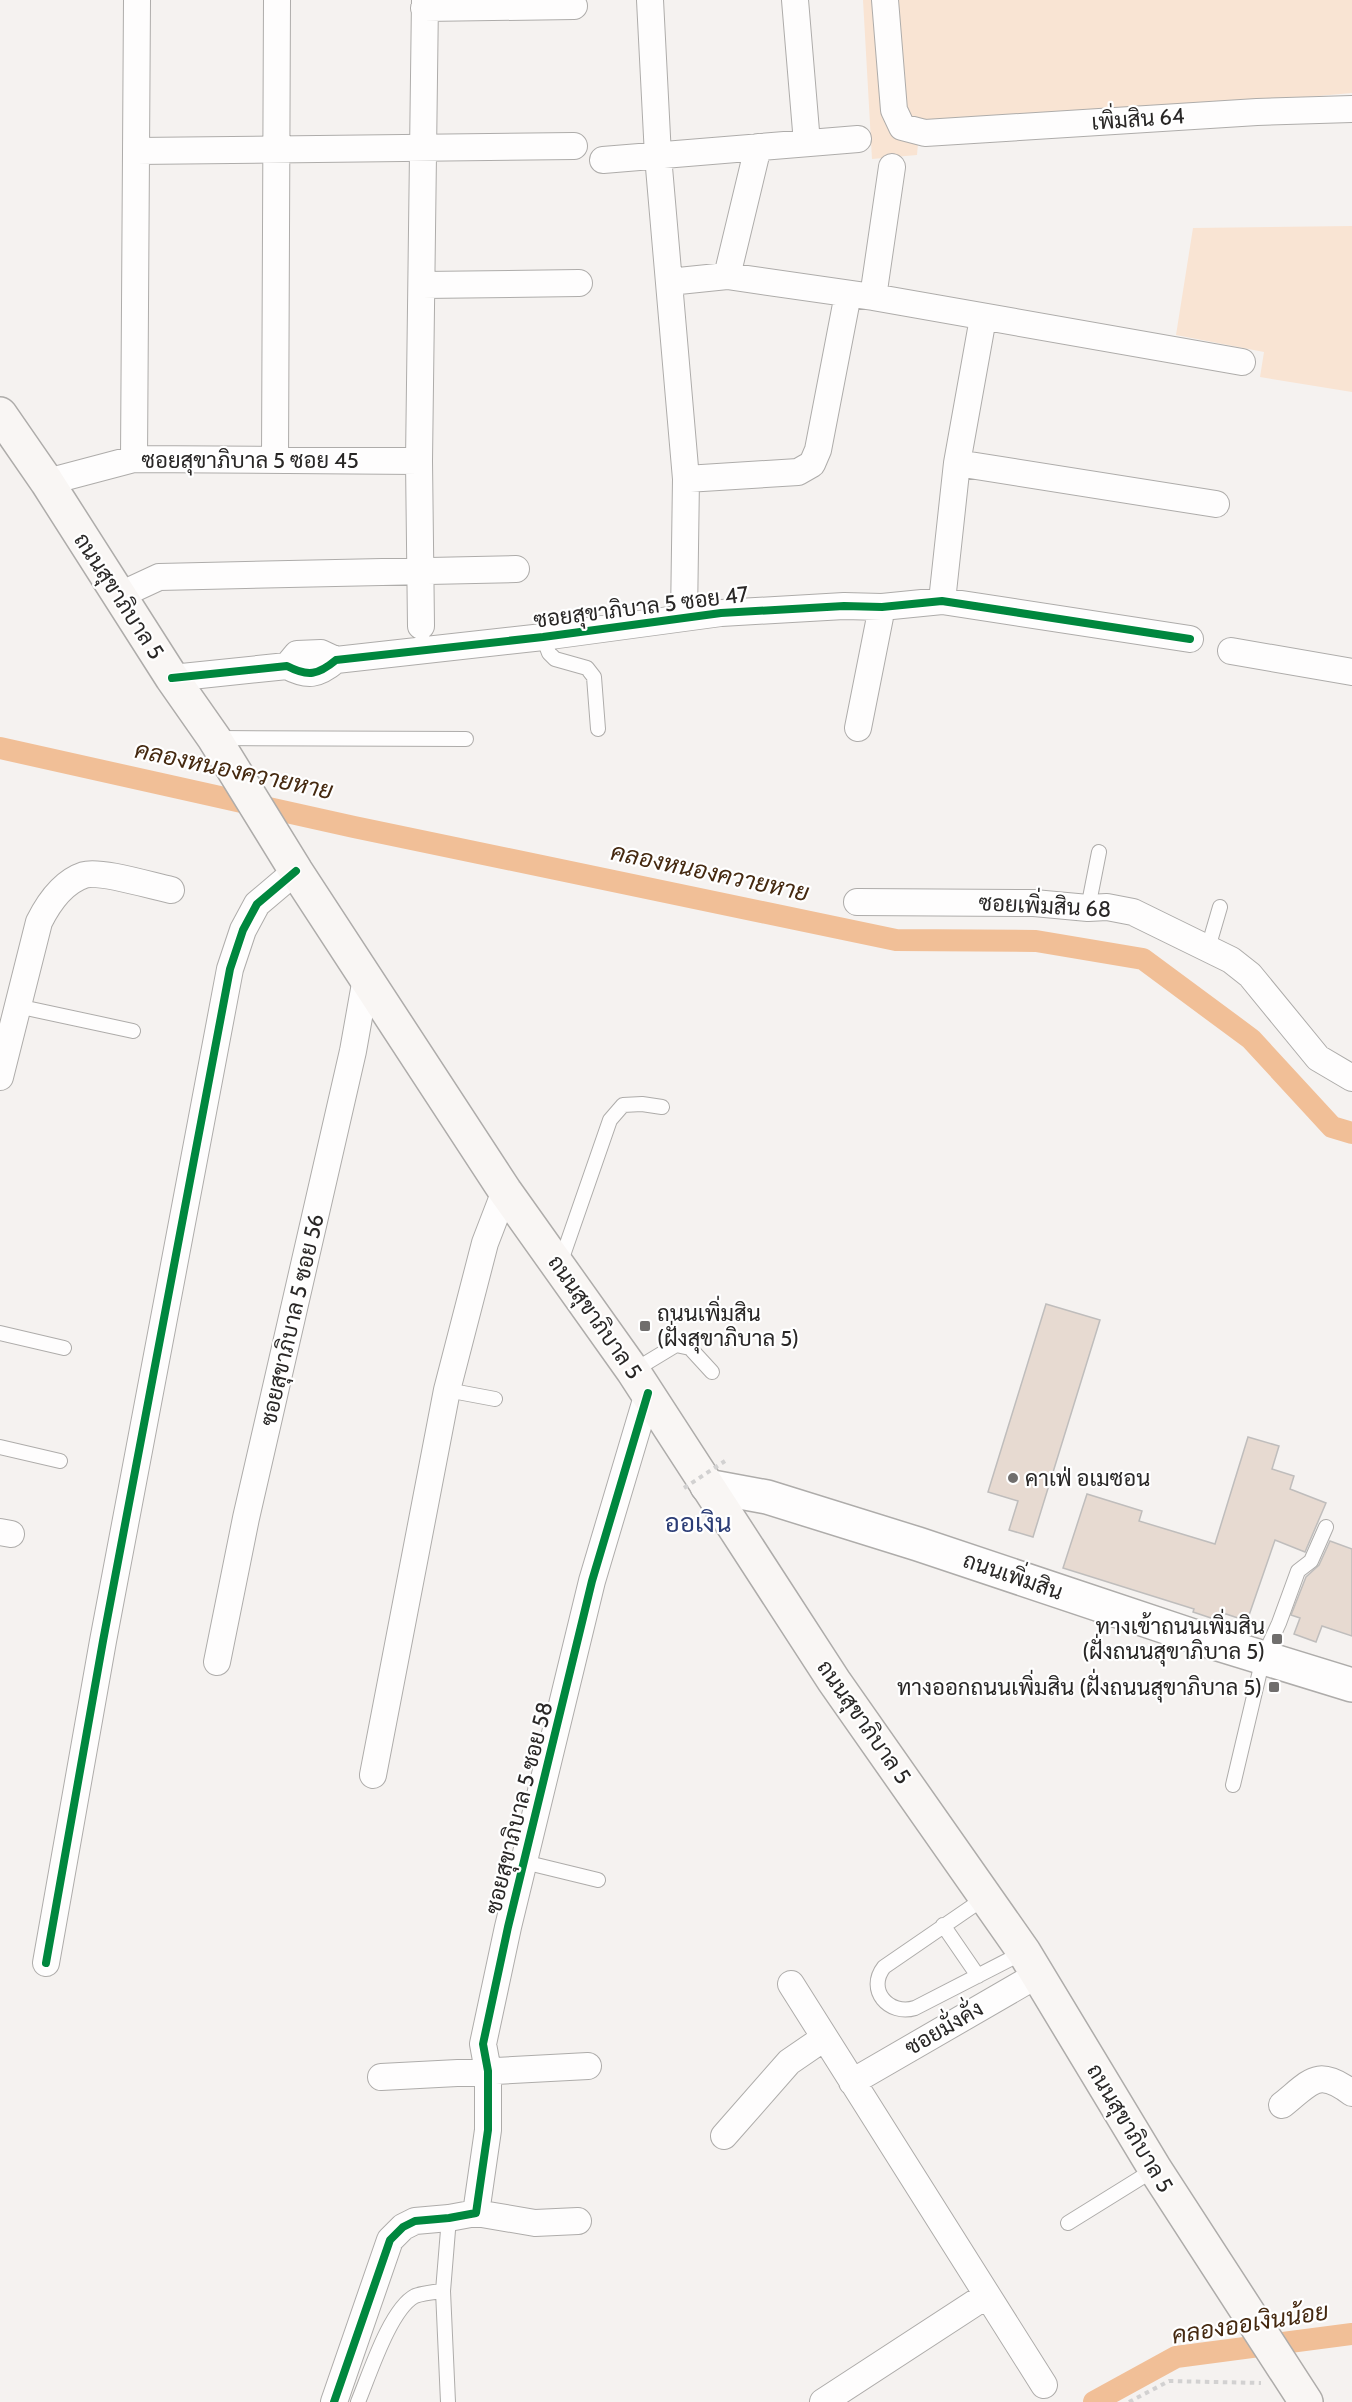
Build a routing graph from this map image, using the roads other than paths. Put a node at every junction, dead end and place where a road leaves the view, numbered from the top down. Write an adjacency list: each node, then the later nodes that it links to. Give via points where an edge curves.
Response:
1 (137, 0): 14 (street)
2 (278, 0): 15 (street)
3 (650, 0): 16 (street)
4 (795, 0): 10 (street)
5 (885, 0): 8 (street, เพิ่มสิน 64, via 894,110 902,128 925,133)
6 (424, 4): 7 (street); 12 (street)
7 (574, 6)
8 (1352, 109)
9 (858, 140): 10 (street)
10 (807, 143): 13 (street)
11 (574, 146): 12 (street)
12 (423, 147): 15 (street); 22 (street)
13 (758, 147): 16 (street); 19 (street)
14 (136, 151): 15 (street); 28 (street)
15 (277, 151): 29 (street)
16 (658, 156): 17 (street); 20 (street)
17 (603, 160)
18 (892, 167): 24 (street)
19 (727, 276): 20 (street); 23 (street)
20 (669, 282): 32 (street)
21 (579, 283): 22 (street)
22 (422, 285): 30 (street)
23 (848, 294): 24 (street); 32 (street, via 812,464 798,472)
24 (873, 297): 25 (street)
25 (983, 318): 26 (street); 31 (street)
26 (1242, 362)
27 (0, 414): 33 (main road, ถนนสุขาภิบาล 5)
28 (134, 459): 29 (street, ซอยสุขาภิบาล 5 ซอย 45); 33 (street, ซอยสุขาภิบาล 5 ซอย 45)
29 (275, 460): 30 (street, ซอยสุขาภิบาล 5 ซอย 45)
30 (419, 461): 36 (street)
31 (957, 463): 34 (street); 38 (street)
32 (686, 480): 40 (street)
33 (47, 482): 37 (main road, ถนนสุขาภิบาล 5)
34 (1216, 504)
35 (516, 569): 36 (street)
36 (419, 570): 37 (street, via 159,577); 41 (street)
37 (118, 596): 46 (main road, ถนนสุขาภิบาล 5)
38 (942, 601): 39 (street, ซอยสุขาภิบาล 5 ซอย 47); 43 (street, ซอยสุขาภิบาล 5 ซอย 47)
39 (882, 607): 40 (street, ซอยสุขาภิบาล 5 ซอย 47, via 844,606); 47 (street)
40 (684, 618): 42 (street, ซอยสุขาภิบาล 5 ซอย 47)
41 (421, 626)
42 (543, 637): 46 (street, ซอยสุขาภิบาล 5 ซอย 47, via 336,660 322,672 301,673 287,666); 48 (lane, via 555,659 586,668 594,677)
43 (1190, 639)
44 (1231, 651): 45 (street)
45 (1352, 672)
46 (172, 678): 49 (main road, ถนนสุขาภิบาล 5)
47 (858, 728)
48 (598, 729)
49 (214, 738): 50 (lane); 52 (main road, ถนนสุขาภิบาล 5)
50 (466, 739)
51 (1099, 852): 56 (lane)
52 (296, 871): 58 (main road, ถนนสุขาภิบาล 5); 85 (street, via 257,904 230,969)
53 (171, 890): 59 (street, via 99,874 84,875 72,882 47,907 39,922)
54 (857, 902): 56 (street, ซอยเพิ่มสิน 68, via 1034,903)
55 (1220, 907): 57 (lane)
56 (1088, 908): 57 (street, ซอยเพิ่มสิน 68, via 1132,912)
57 (1208, 948): 62 (street, ซอยเพิ่มสิน 68, via 1250,975 1318,1058)
58 (366, 978): 64 (main road, ถนนสุขาภิบาล 5); 77 (street, ซอยสุขาภิบาล 5 ซอย 56)
59 (17, 1006): 60 (lane); 61 (street)
60 (133, 1031)
61 (0, 1077)
62 (1352, 1078)
63 (662, 1107): 65 (lane, via 623,1105 610,1120)
64 (505, 1191): 65 (main road, ถนนสุขาภิบาล 5); 70 (street, via 485,1243)
65 (559, 1267): 69 (main road, ถนนสุขาภิบาล 5)
66 (0, 1333): 67 (lane)
67 (64, 1348)
68 (712, 1372): 69 (lane, via 690,1347 676,1345)
69 (640, 1382): 74 (main road, ถนนสุขาภิบาล 5); 81 (street, ซอยสุขาภิบาล 5 ซอย 58)
70 (447, 1390): 71 (lane); 79 (street)
71 (495, 1400)
72 (0, 1447): 73 (lane)
73 (60, 1461)
74 (705, 1478): 76 (street, ถนนเพิ่มสิน); 83 (main road, ถนนสุขาภิบาล 5, via 834,1681)
75 (1326, 1527): 76 (lane, via 1311,1561 1298,1571)
76 (1263, 1658): 78 (street, ถนนเพิ่มสิน); 80 (lane)
77 (217, 1662)
78 (1352, 1685)
79 (372, 1775)
80 (1233, 1785)
81 (524, 1862): 82 (lane); 91 (street, ซอยสุขาภิบาล 5 ซอย 58, via 483,2044)
82 (597, 1880)
83 (986, 1897): 84 (lane); 86 (main road, ถนนสุขาภิบาล 5)
84 (943, 1925): 87 (lane); 87 (lane, via 884,1967 876,1986 880,1995 904,2012)
85 (46, 1963)
86 (1031, 1963): 87 (lane); 93 (street, ซอยมั่งคั่ง); 97 (main road, ถนนสุขาภิบาล 5)
87 (978, 1976)
88 (791, 1984): 89 (street)
89 (824, 2038): 93 (street); 96 (street, via 789,2062)
90 (588, 2066): 91 (street)
91 (488, 2072): 92 (street); 98 (street, ซอยสุขาภิบาล 5 ซอย 58, via 488,2130)
92 (381, 2077)
93 (852, 2082): 103 (street)
94 (1352, 2094): 95 (street, via 1337,2082 1323,2079 1313,2081)
95 (1282, 2105)
96 (724, 2136)
97 (1155, 2169): 101 (lane); 105 (main road, ถนนสุขาภิบาล 5)
98 (476, 2213): 99 (street); 100 (street, via 535,2223)
99 (449, 2218): 102 (lane); 106 (street, via 415,2221 390,2240)
100 (578, 2221)
101 (1068, 2223)
102 (443, 2291): 107 (lane, via 416,2296 405,2305 387,2331); 108 (lane)
103 (987, 2295): 104 (street); 109 (street)
104 (1044, 2385)
105 (1296, 2387)
106 (333, 2402)
107 (358, 2402)
108 (448, 2402)
109 (823, 2402)

